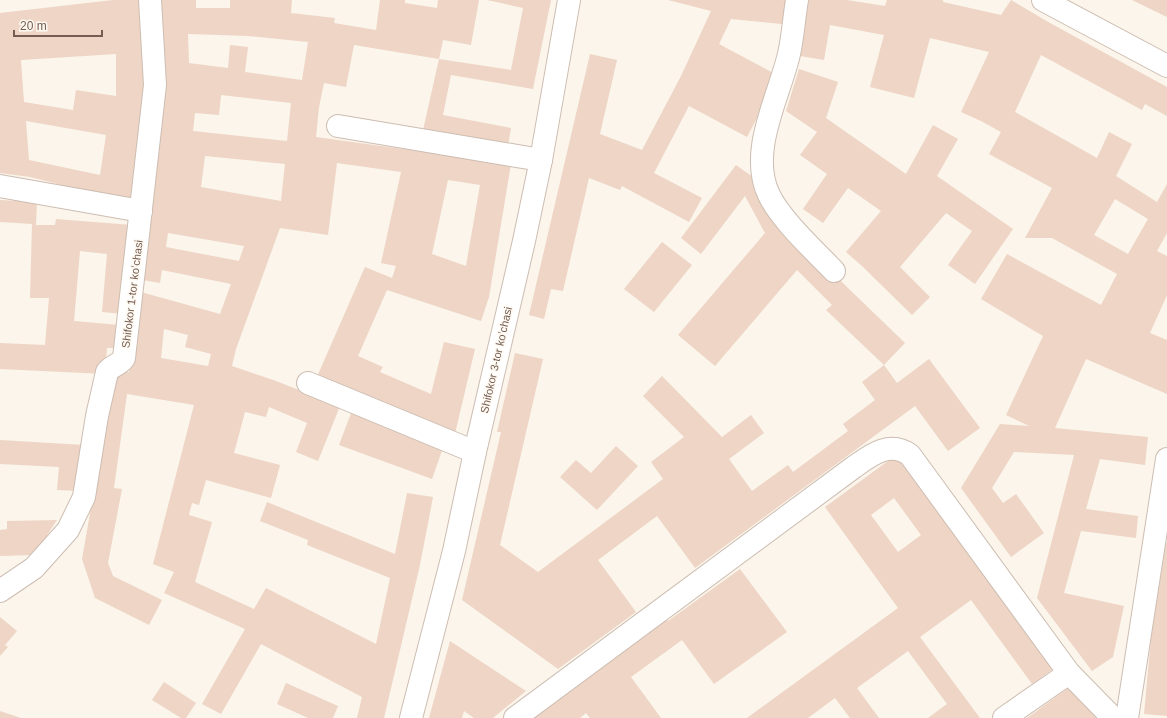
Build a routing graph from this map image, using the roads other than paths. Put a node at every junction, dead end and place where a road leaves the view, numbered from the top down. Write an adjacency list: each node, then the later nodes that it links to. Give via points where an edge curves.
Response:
1 (150, 0): 9 (street, Shifokor 1-tor koʼchasi, via 155,85)
2 (569, 0): 7 (street, Shifokor 3-tor koʼchasi)
3 (797, 0): 10 (street, via 789,54 764,144 762,178 782,216)
4 (1043, 0): 5 (street)
5 (1167, 66)
6 (338, 126): 7 (street)
7 (541, 160): 12 (street, Shifokor 3-tor koʼchasi)
8 (0, 186): 9 (street)
9 (141, 211): 14 (street, Shifokor 1-tor koʼchasi, via 124,358 107,372 84,497 68,530 34,568)
10 (834, 271)
11 (308, 383): 12 (street)
12 (475, 452): 16 (street, Shifokor 3-tor koʼchasi, via 454,551)
13 (1167, 459): 20 (street)
14 (0, 592)
15 (1069, 673): 17 (street, via 910,455 894,448 872,454); 18 (street); 19 (street)
16 (411, 718)
17 (515, 718)
18 (1004, 718)
19 (1112, 718)
20 (1127, 718)

